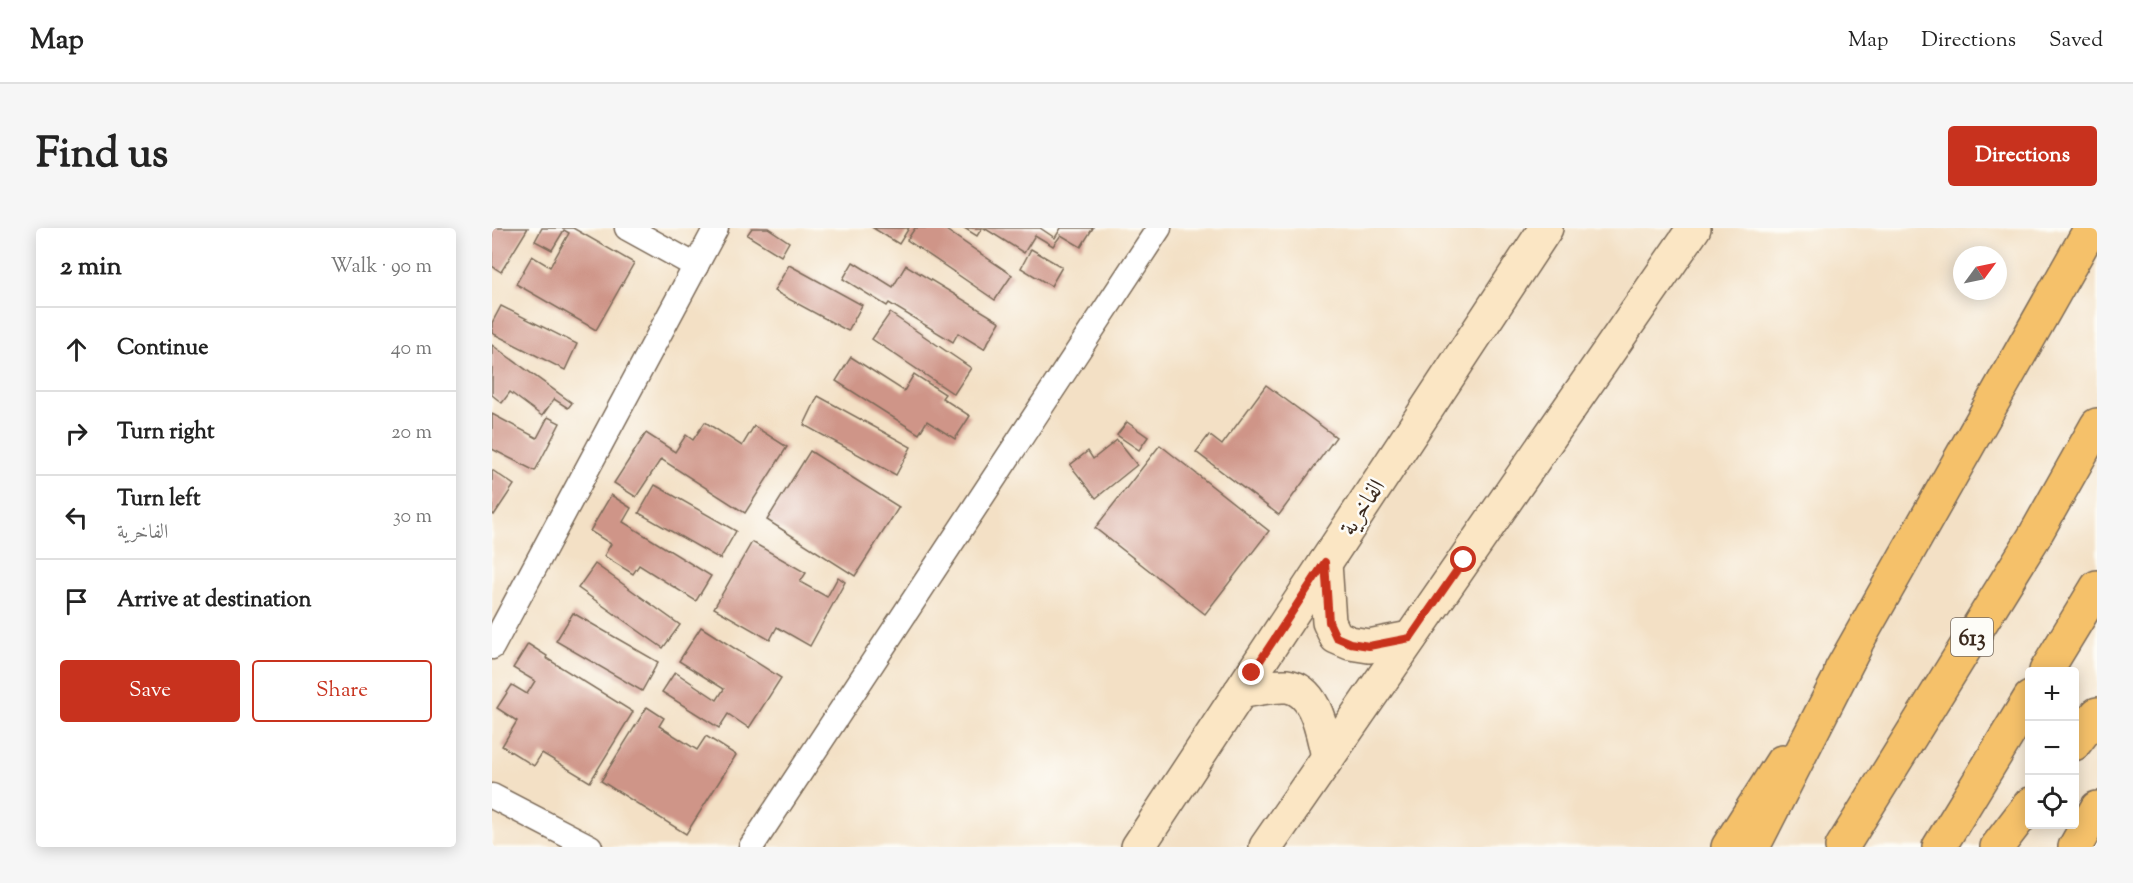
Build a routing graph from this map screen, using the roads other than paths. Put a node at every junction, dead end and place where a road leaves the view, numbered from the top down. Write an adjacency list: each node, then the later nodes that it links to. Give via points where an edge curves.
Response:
1 (627, 228): 7 (street)
2 (716, 228): 7 (street)
3 (1160, 228): 24 (street)
4 (1546, 228): 9 (street, الفاخرية)
5 (1694, 228): 11 (street)
6 (2091, 228): 13 (main road)
7 (696, 266): 12 (street)
8 (2097, 425): 29 (main road, 613, via 2034,537)
9 (1325, 562): 11 (street, via 1329,622 1336,637 1369,646); 15 (street, الفاخرية)
10 (2097, 587): 14 (main road)
11 (1410, 638): 19 (street)
12 (492, 647)
13 (1855, 647): 27 (main road); 28 (main road)
14 (2049, 667)
15 (1239, 692): 19 (street, via 1275,686 1300,691 1312,706); 25 (street, الفاخرية)
16 (2025, 706): 30 (main road)
17 (2097, 714): 18 (main road)
18 (2079, 737)
19 (1328, 756): 26 (street)
20 (492, 796): 23 (street)
21 (2097, 808): 32 (main road)
22 (2025, 811): 31 (main road)
23 (590, 847)
24 (751, 847)
25 (1138, 847)
26 (1266, 847)
27 (1728, 847)
28 (1754, 847)
29 (1842, 847)
30 (1939, 847)
31 (1997, 847)
32 (2075, 847)

